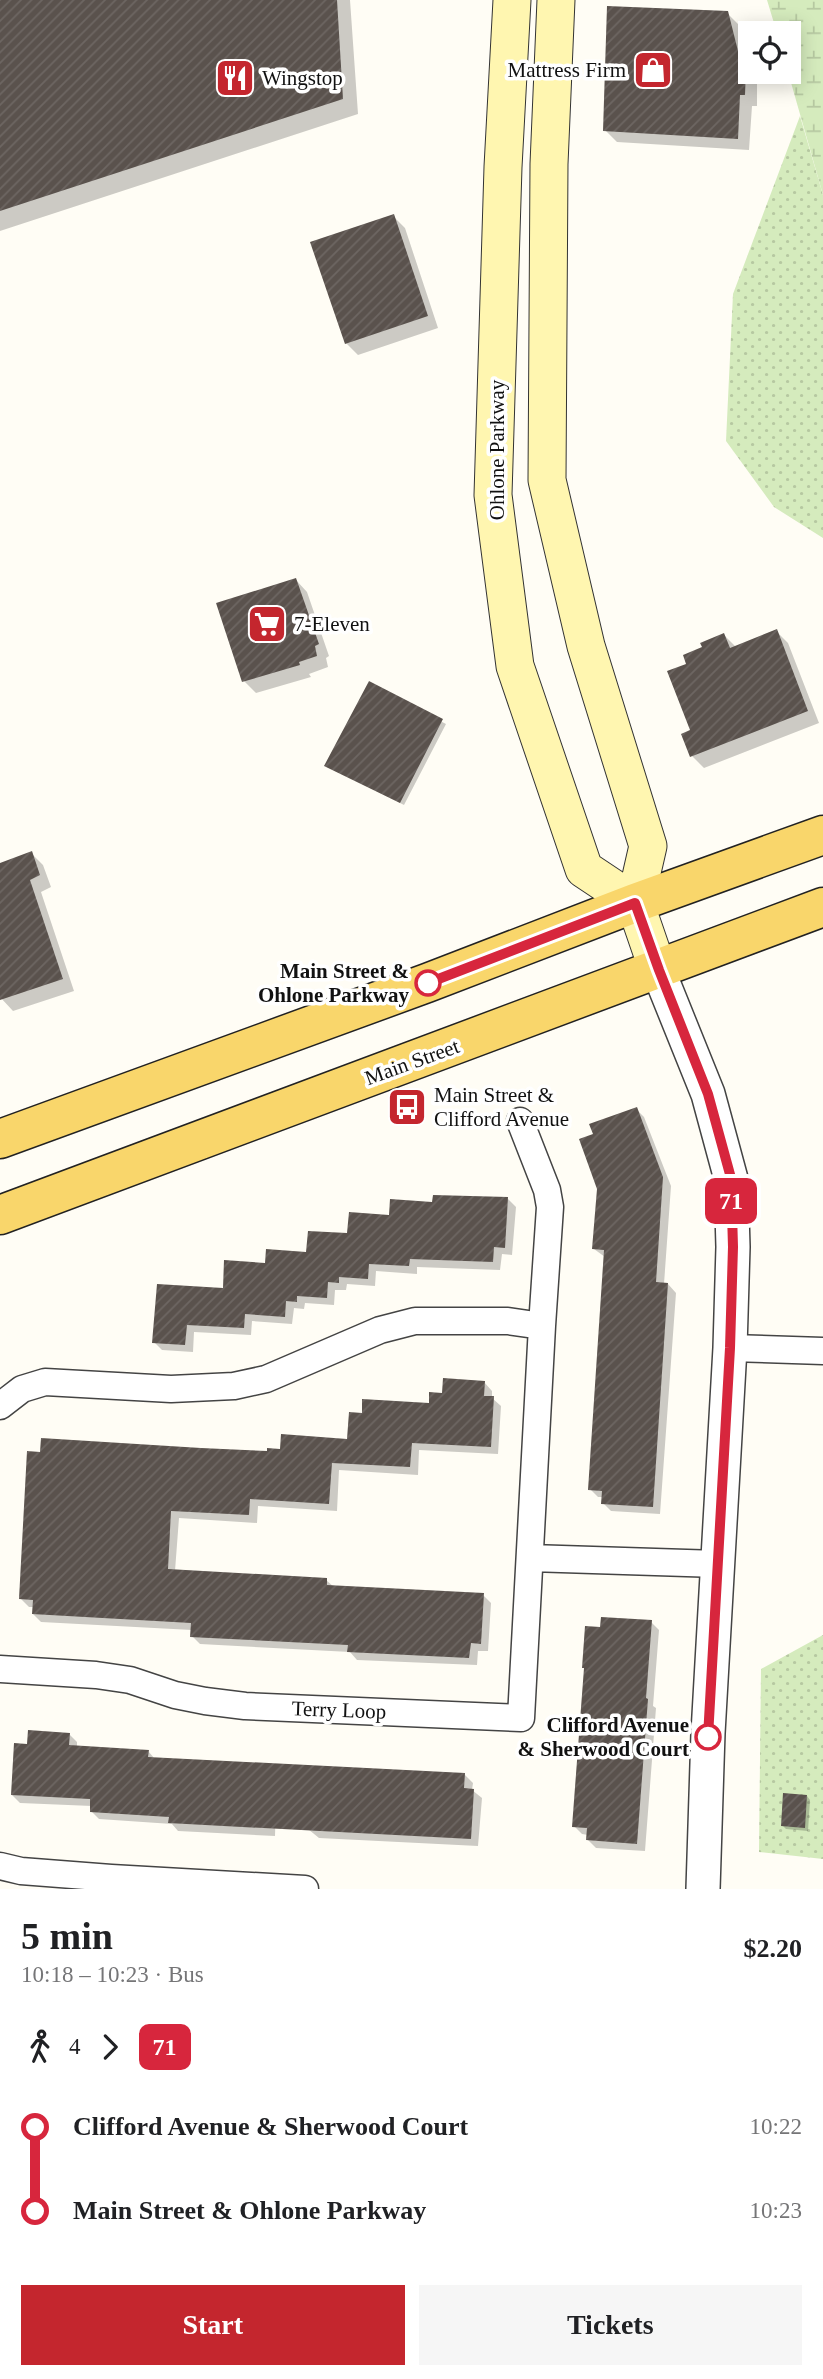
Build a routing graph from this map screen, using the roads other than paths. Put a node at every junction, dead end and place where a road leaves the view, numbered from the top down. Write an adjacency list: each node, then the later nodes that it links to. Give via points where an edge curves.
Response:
1 (512, 0): 4 (main road, Ohlone Parkway, via 493,495 515,666 584,869)
2 (556, 0): 4 (main road, via 549,164 547,480 586,646 648,846)
3 (823, 835): 4 (main road)
4 (635, 903): 6 (main road); 8 (main road)
5 (823, 907): 6 (main road, Main Street)
6 (659, 970): 9 (main road, Main Street); 11 (street, via 708,1094 731,1178)
7 (520, 1121): 10 (street, Terry Loop, via 550,1207)
8 (0, 1139)
9 (0, 1215)
10 (542, 1326): 13 (street, via 508,1321 415,1321 380,1330 266,1379 234,1386 171,1389 44,1382 22,1389); 14 (street, Terry Loop)
11 (730, 1348): 12 (street); 15 (street)
12 (823, 1351)
13 (0, 1406)
14 (530, 1558): 15 (street); 16 (street, Terry Loop, via 521,1718 245,1706 175,1695 130,1680)
15 (718, 1564): 20 (street)
16 (0, 1669)
17 (10, 1869): 18 (street)
18 (110, 1884): 19 (street)
19 (304, 1889)
20 (703, 1889)

